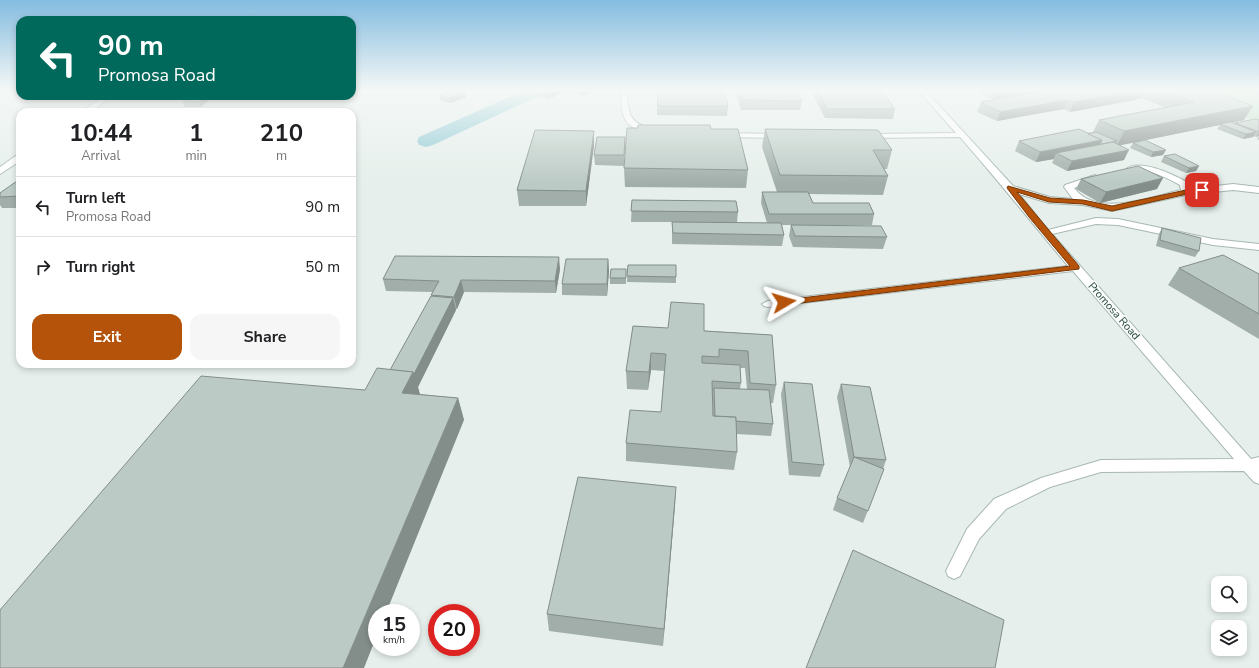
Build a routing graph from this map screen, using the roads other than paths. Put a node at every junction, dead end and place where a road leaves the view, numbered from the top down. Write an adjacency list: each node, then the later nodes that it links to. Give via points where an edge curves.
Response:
1 (628, 121): 3 (street, via 643,130)
2 (949, 121): 5 (street, Promosa Road)
3 (661, 133)
4 (717, 135): 6 (street)
5 (961, 135): 7 (street); 12 (street, Promosa Road)
6 (792, 136)
7 (855, 136)
8 (16, 160): 9 (street)
9 (0, 171)
10 (1120, 172): 14 (street, via 1134,168 1168,175 1184,184)
11 (1106, 176): 15 (street, via 1068,187)
12 (1010, 188): 15 (street, via 1049,200); 16 (street, Promosa Road)
13 (1259, 190): 14 (street, via 1233,188)
14 (1186, 192): 15 (street, via 1112,208)
15 (1083, 202)
16 (1046, 233): 17 (street, via 1096,221 1118,222 1213,242); 18 (street, Promosa Road)
17 (1259, 247)
18 (1076, 268): 19 (street); 20 (street, Promosa Road)
19 (768, 304)
20 (1253, 464): 21 (street, Promosa Road); 22 (street, via 1101,466 1046,482 1000,504 973,534)
21 (1259, 478)
22 (954, 572)

